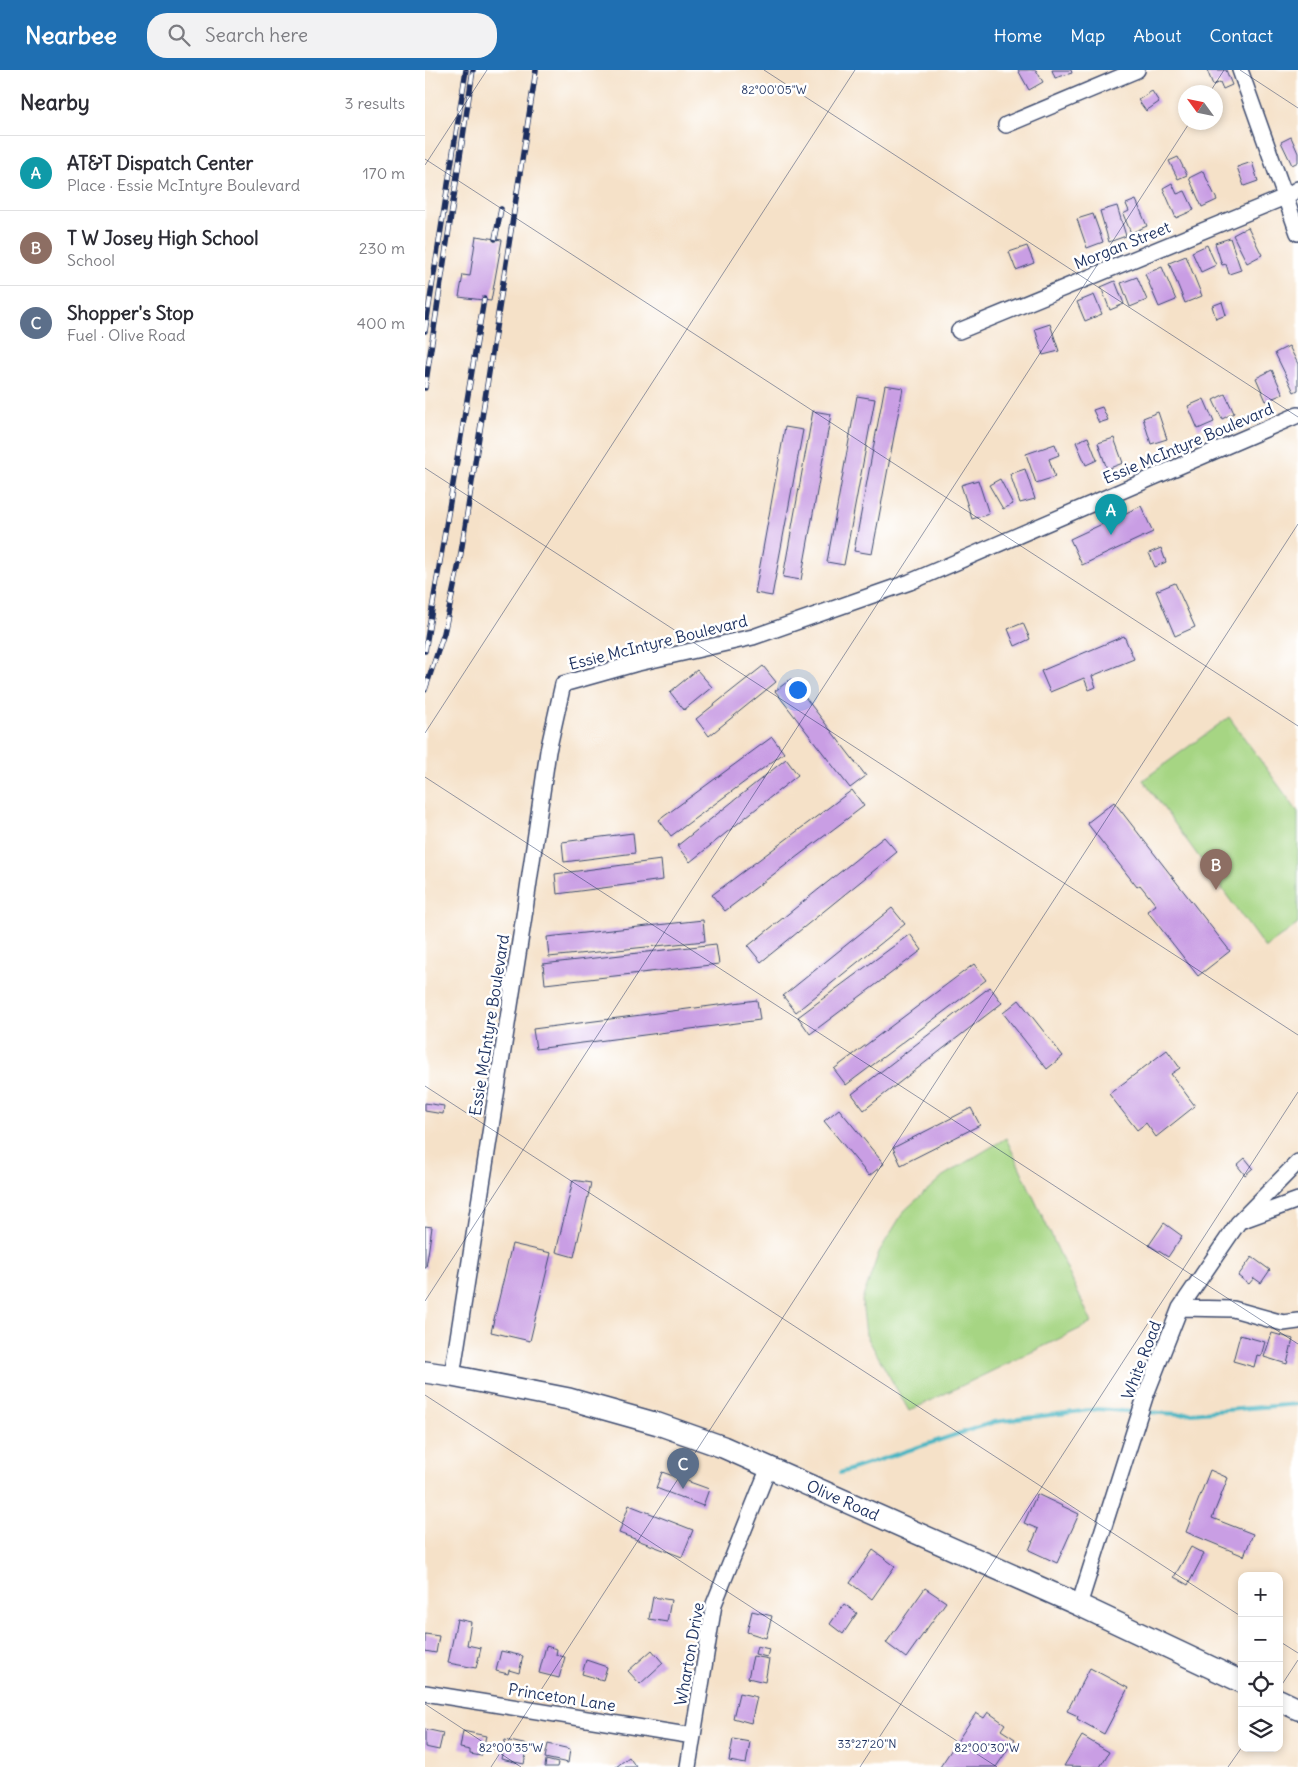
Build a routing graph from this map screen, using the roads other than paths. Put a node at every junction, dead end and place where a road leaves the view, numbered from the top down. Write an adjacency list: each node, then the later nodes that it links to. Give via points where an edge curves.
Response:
1 (1137, 70): 3 (street)
2 (1240, 70): 4 (street)
3 (1006, 125)
4 (1292, 193): 5 (street); 6 (street, Morgan Street)
5 (1298, 232)
6 (959, 331)
7 (1298, 415): 14 (street, Essie McIntyre Boulevard, via 910,582 753,636 563,684 548,751)
8 (1298, 1162): 10 (street, White Road)
9 (1298, 1200): 10 (street)
10 (1238, 1223): 11 (street, White Road)
11 (1180, 1308): 12 (street, via 1233,1309 1283,1322); 16 (street, White Road, via 1140,1412)
12 (1298, 1321)
13 (425, 1372): 14 (street, Olive Road)
14 (451, 1376): 15 (street, Olive Road, via 605,1409 723,1447)
15 (769, 1467): 16 (street, Olive Road); 21 (street, Wharton Drive, via 714,1604)
16 (1079, 1604): 17 (street, Olive Road)
17 (1238, 1680)
18 (425, 1693): 21 (street, Princeton Lane)
19 (1283, 1702): 20 (street)
20 (1298, 1709)
21 (693, 1736): 22 (street, Wharton Drive)
22 (688, 1767)

